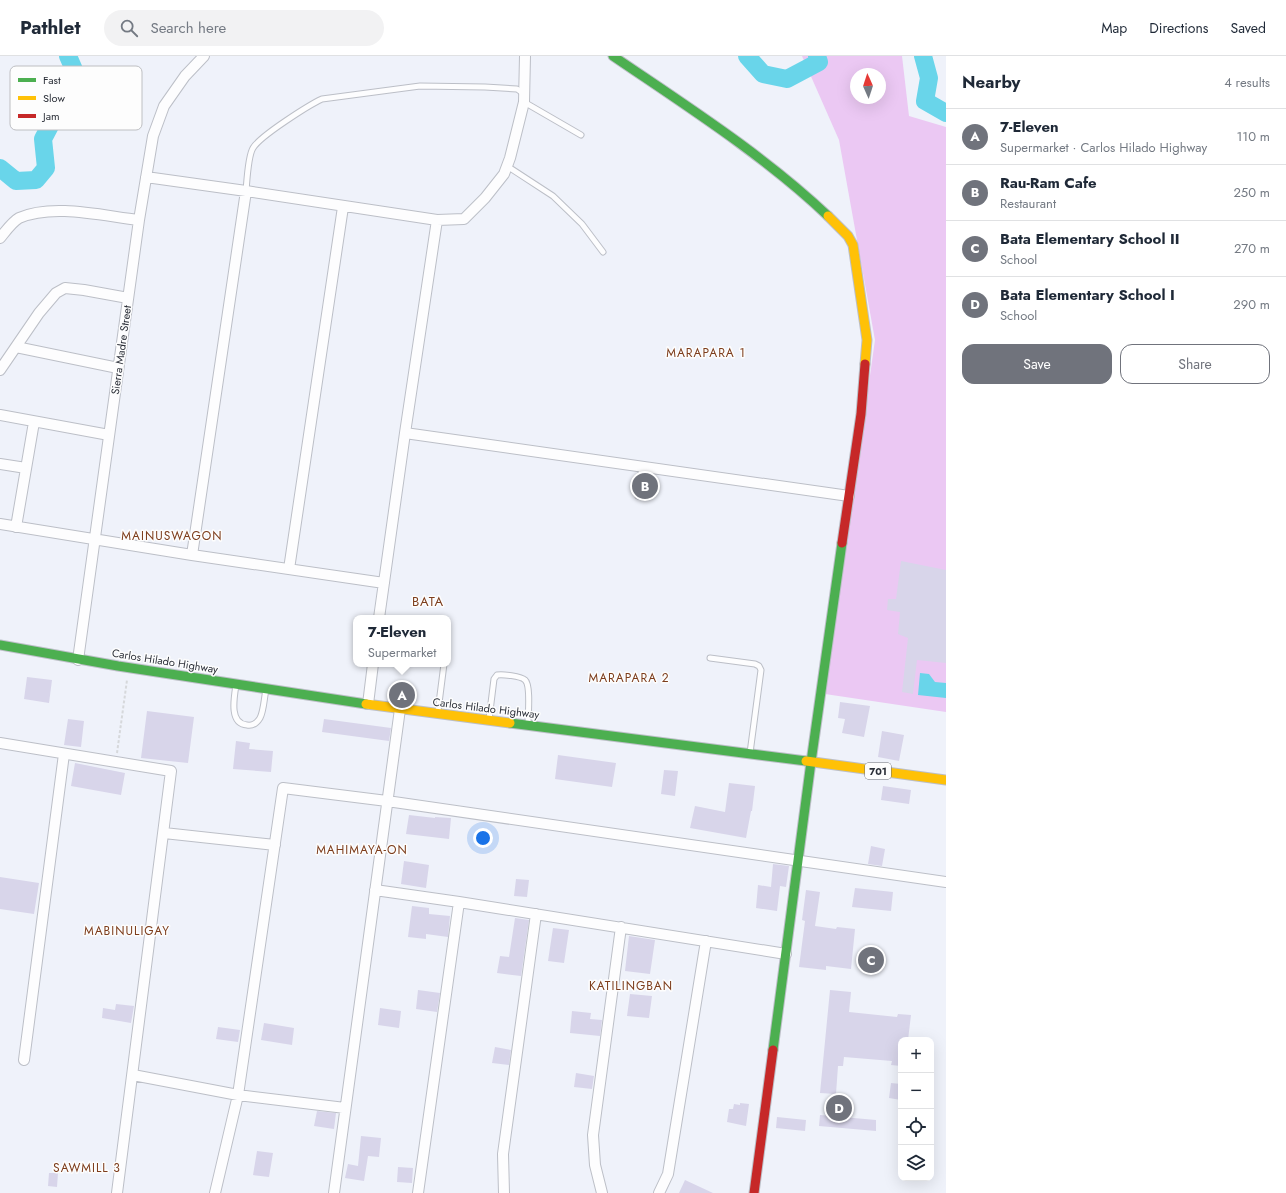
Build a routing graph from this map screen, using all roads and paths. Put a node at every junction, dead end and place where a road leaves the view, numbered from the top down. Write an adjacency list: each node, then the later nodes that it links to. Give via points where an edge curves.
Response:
1 (204, 56): 7 (street, Sierra Madre Street, via 185,76 164,106 153,136)
2 (525, 56): 4 (street)
3 (613, 56): 26 (street, via 800,190 850,239 867,340 861,414)
4 (525, 98): 5 (lane); 6 (street); 8 (lane, via 517,89 420,86 322,99 291,117 253,148)
5 (581, 136)
6 (507, 166): 11 (street, via 504,174 485,198 464,219); 13 (lane, via 553,196 582,224)
7 (146, 177): 8 (street); 10 (street, Sierra Madre Street)
8 (246, 191): 9 (street); 30 (street)
9 (343, 207): 11 (street); 31 (street)
10 (139, 220): 12 (street, via 61,210 36,213 18,219); 14 (street, Sierra Madre Street)
11 (437, 220): 20 (street)
12 (0, 238)
13 (603, 252)
14 (128, 298): 15 (street, via 65,288 56,293); 16 (street, Sierra Madre Street)
15 (16, 347): 16 (street); 17 (street)
16 (118, 368): 21 (street, Sierra Madre Street)
17 (0, 370)
18 (0, 416): 19 (street)
19 (34, 422): 21 (street); 24 (street)
20 (405, 433): 23 (street); 32 (street)
21 (109, 435): 29 (street, Sierra Madre Street)
22 (0, 464): 24 (street)
23 (642, 467): 25 (lane); 26 (street)
24 (26, 468): 28 (street)
25 (638, 496)
26 (849, 496): 51 (street)
27 (0, 524): 28 (street)
28 (16, 527): 29 (street)
29 (95, 539): 30 (street); 36 (street, Sierra Madre Street)
30 (192, 555): 31 (street)
31 (289, 570): 32 (street)
32 (384, 583): 33 (street)
33 (379, 615)
34 (0, 645): 36 (street, Carlos Hilado Highway / 701)
35 (710, 658): 49 (lane, via 755,664 761,670)
36 (78, 660): 39 (street, Carlos Hilado Highway / 701)
37 (373, 667): 42 (street)
38 (444, 667): 44 (lane)
39 (129, 668): 40 (street, Carlos Hilado Highway / 701); 50 (path)
40 (236, 684): 41 (street, Carlos Hilado Highway / 701); 41 (lane, via 235,715 241,724 246,725 252,725 259,719)
41 (266, 689): 42 (street, Carlos Hilado Highway / 701)
42 (368, 704): 43 (street, Carlos Hilado Highway / 701)
43 (400, 709): 44 (street, Carlos Hilado Highway / 701); 53 (street)
44 (438, 714): 45 (street, Carlos Hilado Highway / 701)
45 (488, 721): 46 (street, Carlos Hilado Highway / 701); 46 (lane, via 494,679 502,674 523,678 527,683)
46 (528, 726): 49 (street, Carlos Hilado Highway / 701)
47 (0, 743): 48 (street)
48 (64, 754): 50 (street); 64 (street)
49 (750, 754): 51 (street, Carlos Hilado Highway / 701)
50 (116, 762): 54 (street, via 171,771)
51 (811, 762): 52 (street, Carlos Hilado Highway / 701); 56 (street)
52 (946, 780)
53 (387, 801): 55 (street, via 283,788); 56 (street); 58 (street)
54 (164, 833): 55 (street); 65 (street)
55 (275, 845): 66 (street)
56 (798, 861): 57 (street); 63 (street)
57 (946, 882)
58 (375, 890): 59 (street); 67 (street)
59 (458, 902): 60 (street); 71 (street)
60 (536, 914): 61 (street); 72 (street, via 503,1154)
61 (621, 928): 62 (street); 73 (street, via 593,1135 595,1165)
62 (706, 941): 63 (street); 74 (street, via 668,1174)
63 (786, 954): 75 (street)
64 (24, 1060)
65 (133, 1075): 66 (street); 68 (street)
66 (238, 1094): 67 (street); 69 (street)
67 (345, 1108): 70 (street)
68 (117, 1193)
69 (215, 1193)
70 (334, 1193)
71 (418, 1193)
72 (504, 1193)
73 (602, 1193)
74 (659, 1193)
75 (754, 1193)

